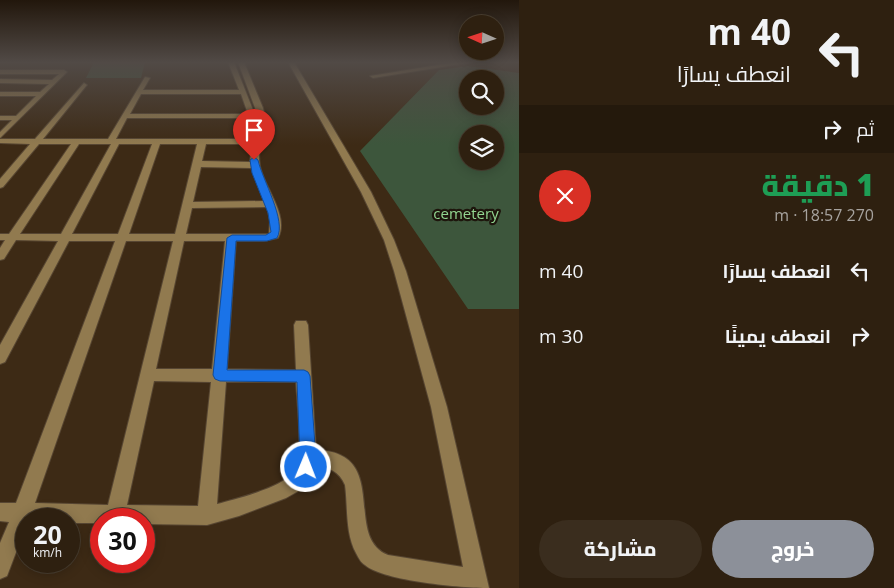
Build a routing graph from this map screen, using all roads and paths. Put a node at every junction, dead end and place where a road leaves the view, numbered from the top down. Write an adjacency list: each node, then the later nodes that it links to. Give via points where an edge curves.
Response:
1 (47, 89): 9 (street)
2 (80, 89): 18 (street)
3 (140, 89): 6 (street)
4 (252, 89): 23 (street, via 266,136)
5 (306, 89): 50 (street, via 362,184 400,271 439,407)
6 (138, 92): 7 (street); 12 (street)
7 (242, 92): 13 (street)
8 (0, 94): 9 (street)
9 (42, 94): 11 (street)
10 (0, 102): 11 (street)
11 (34, 102): 15 (street)
12 (125, 116): 13 (street); 20 (street)
13 (251, 116): 23 (street)
14 (0, 118): 15 (street)
15 (18, 118): 16 (street)
16 (0, 136)
17 (0, 141): 18 (street)
18 (37, 141): 19 (street); 26 (street)
19 (77, 142): 20 (street); 30 (street)
20 (113, 142): 21 (street); 31 (street)
21 (157, 142): 22 (street); 32 (street)
22 (202, 142): 23 (street); 24 (street)
23 (256, 142): 25 (street)
24 (197, 164): 25 (street); 28 (street)
25 (255, 165): 27 (street)
26 (0, 185)
27 (270, 204): 28 (street); 34 (street, via 275,223 274,236)
28 (188, 205): 33 (street)
29 (0, 236): 30 (street)
30 (13, 237): 31 (street); 35 (street)
31 (65, 237): 32 (street); 37 (street)
32 (122, 237): 33 (street); 42 (street)
33 (180, 238): 34 (street); 38 (street)
34 (232, 238): 39 (street)
35 (0, 256)
36 (301, 325): 40 (street)
37 (0, 358)
38 (148, 375): 39 (street); 43 (street)
39 (220, 375): 40 (street); 47 (street)
40 (304, 376): 41 (street)
41 (308, 459): 47 (street, via 303,475 290,487 224,513); 50 (street, via 332,460 348,471 353,484 360,540 376,562)
42 (23, 508)
43 (117, 508)
44 (0, 512): 45 (street)
45 (15, 512)
46 (155, 516): 47 (street)
47 (208, 516)
48 (15, 530): 49 (street)
49 (0, 569)
50 (477, 584)

